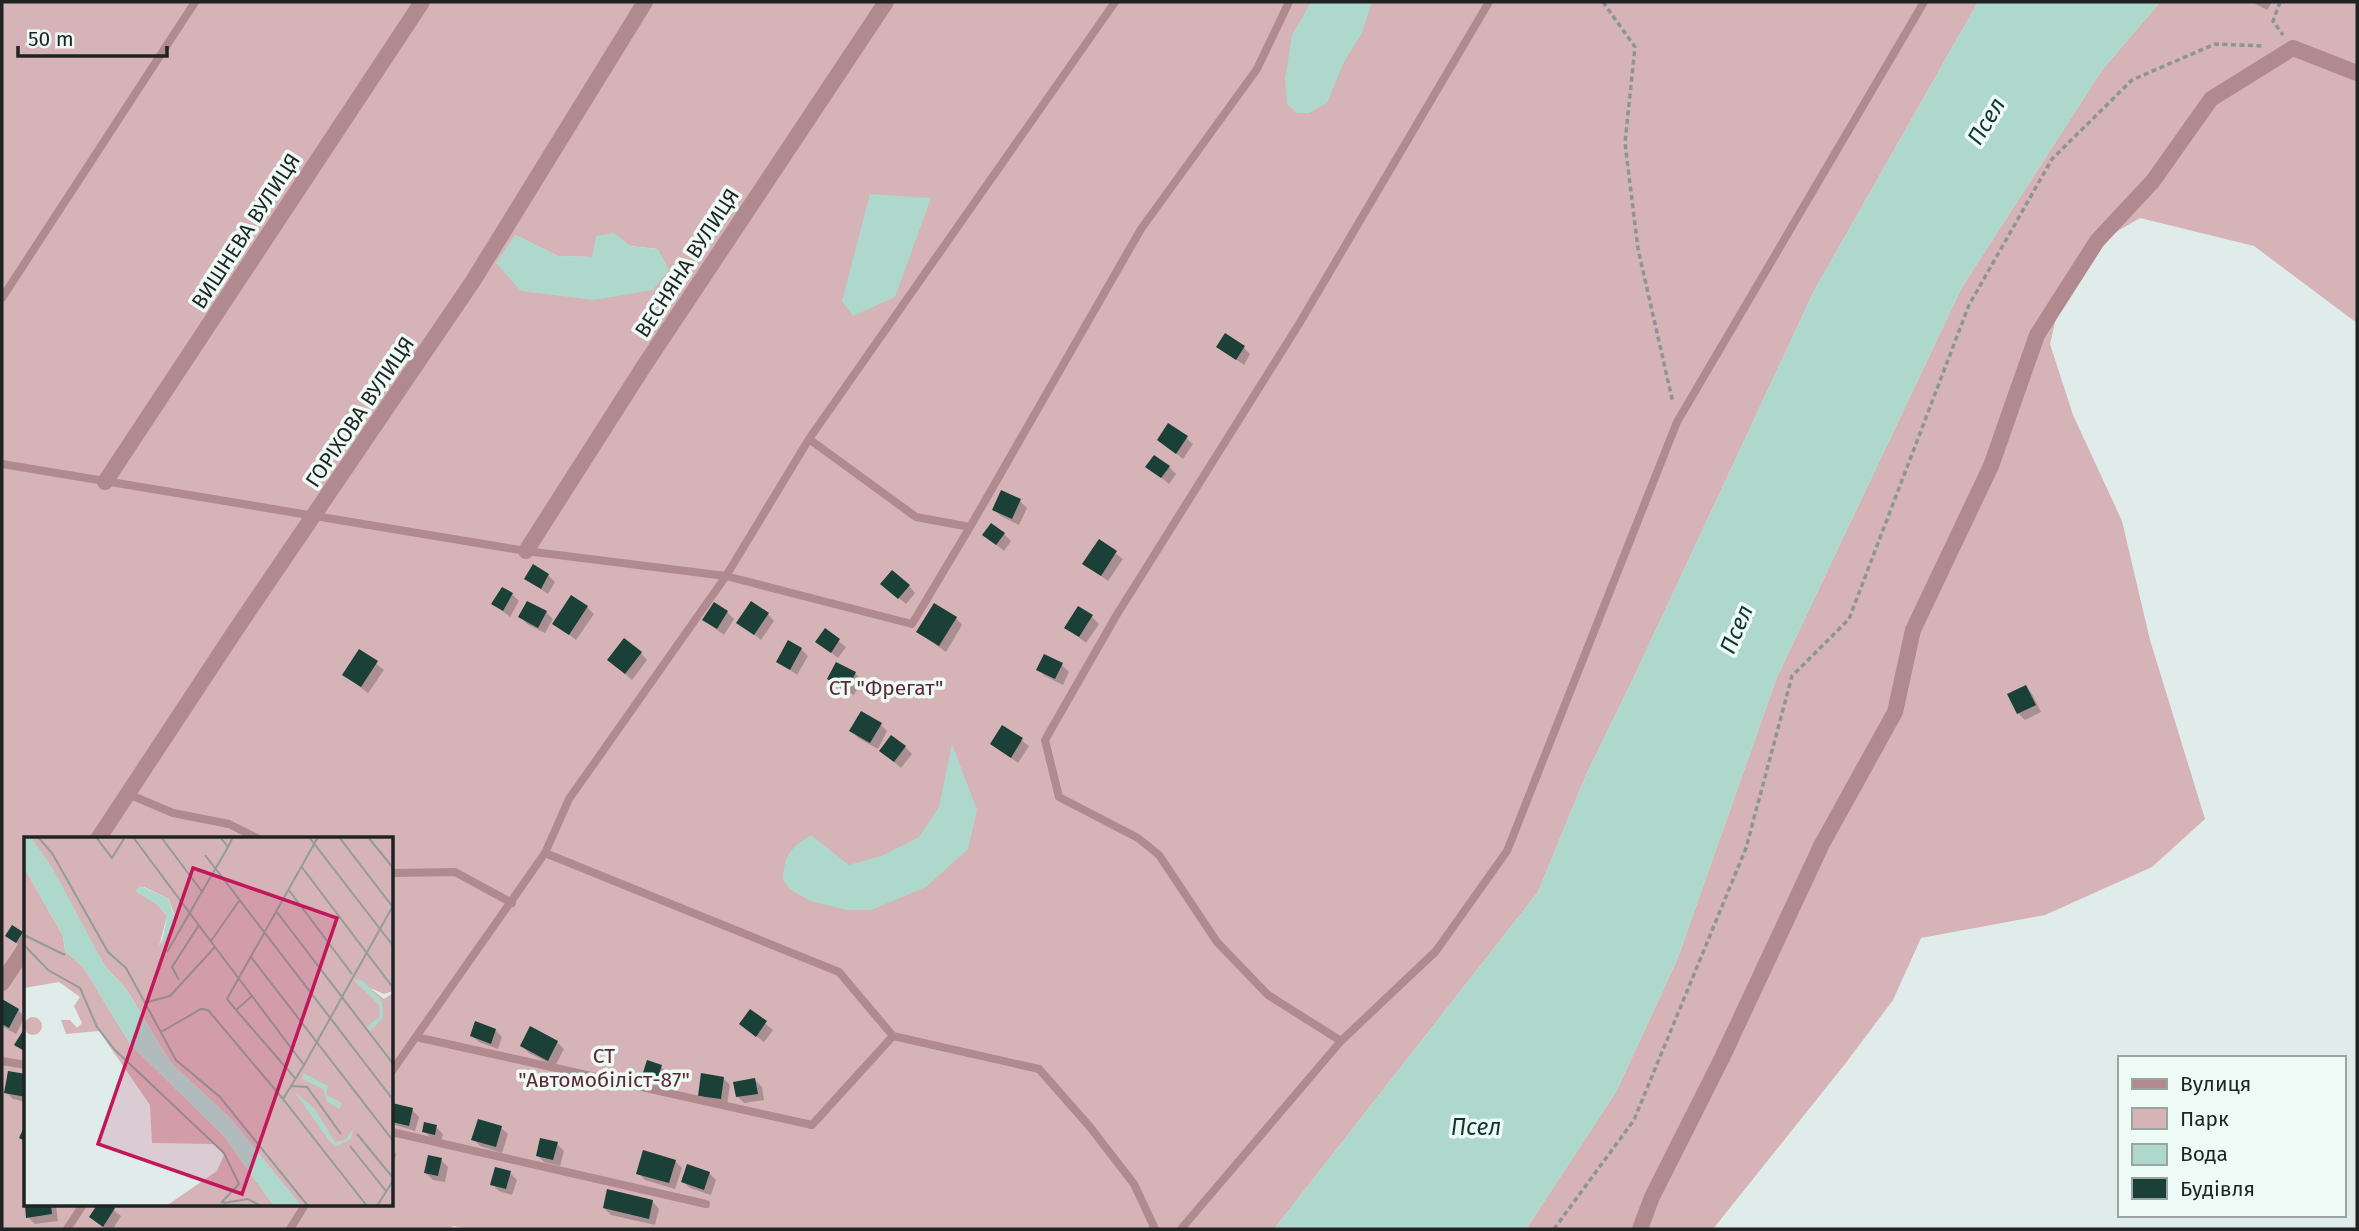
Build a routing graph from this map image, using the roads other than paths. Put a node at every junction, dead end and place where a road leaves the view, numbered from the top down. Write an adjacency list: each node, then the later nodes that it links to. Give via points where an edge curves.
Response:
1 (195, 2): 10 (lane)
2 (422, 2): 13 (street, ВИШНЕВА ВУЛИЦЯ)
3 (645, 2): 14 (street, ГОРІХОВА ВУЛИЦЯ, via 473,281)
4 (886, 2): 16 (street, ВЕСНЯНА ВУЛИЦЯ)
5 (1115, 2): 11 (lane)
6 (1289, 2): 15 (lane, via 1257,69 1141,229)
7 (1489, 2): 28 (lane, via 1299,324 1115,616 1045,740 1059,797 1138,838 1159,855 1217,942 1268,996)
8 (1924, 2): 28 (lane, via 1677,422 1507,851 1436,951)
9 (2357, 73): 40 (street, via 2293,48 2211,99 2152,181 2097,241 2037,335 1991,466 1913,630 1895,712 1822,844)
10 (2, 298)
11 (809, 439): 15 (lane, via 916,517); 17 (lane)
12 (2, 464): 13 (lane)
13 (105, 482): 14 (lane)
14 (316, 514): 16 (lane); 18 (street, ГОРІХОВА ВУЛИЦЯ)
15 (971, 527): 17 (lane, via 912,624)
16 (526, 551): 17 (lane)
17 (726, 576): 21 (lane, via 569,800)
18 (128, 794): 19 (street, ГОРІХОВА ВУЛИЦЯ); 20 (lane, via 173,813 229,824)
19 (99, 837)
20 (255, 837)
21 (545, 853): 23 (lane); 26 (lane, via 839,972)
22 (394, 873): 23 (lane, via 455,872)
23 (512, 903): 27 (lane)
24 (24, 950): 25 (street)
25 (2, 983)
26 (893, 1036): 27 (lane, via 812,1125); 38 (lane, via 1039,1069 1134,1184)
27 (416, 1037): 31 (lane)
28 (1341, 1041): 39 (lane)
29 (2, 1061): 30 (lane)
30 (24, 1065)
31 (394, 1069)
32 (394, 1132): 33 (lane)
33 (706, 1205)
34 (82, 1206): 36 (lane)
35 (304, 1206): 37 (lane)
36 (66, 1229)
37 (290, 1229)
38 (1155, 1229)
39 (1181, 1229)
40 (1640, 1229)

